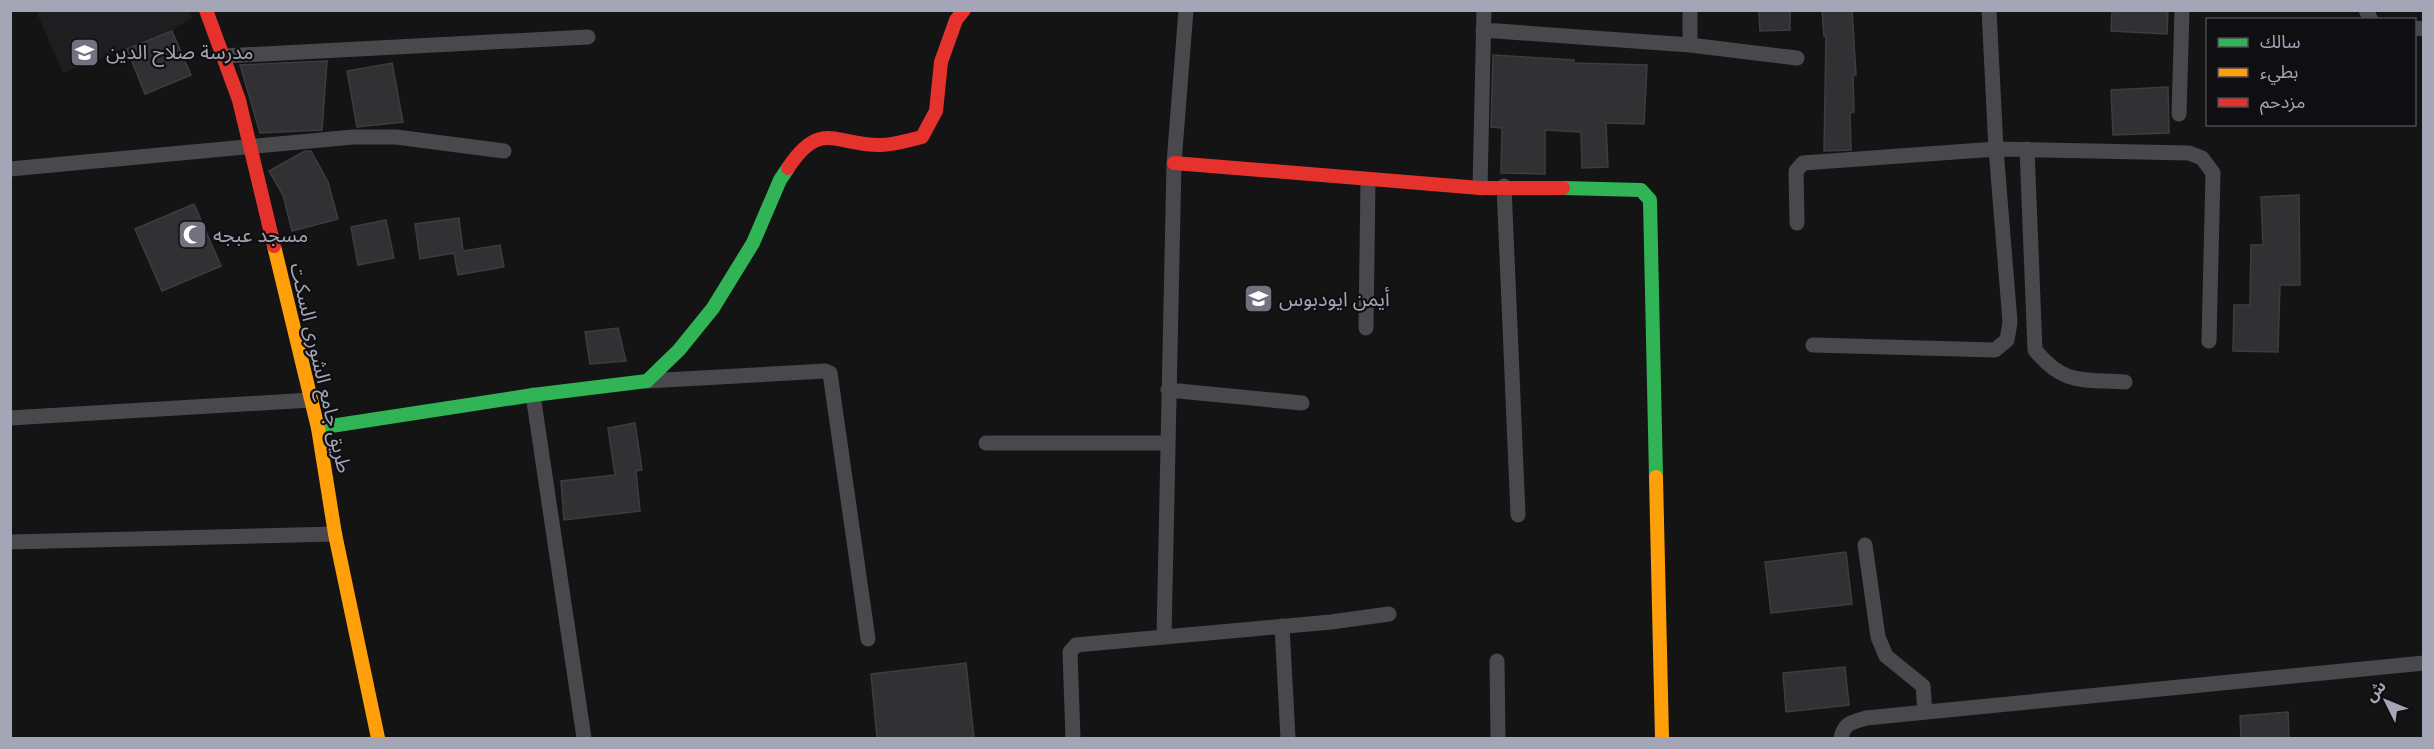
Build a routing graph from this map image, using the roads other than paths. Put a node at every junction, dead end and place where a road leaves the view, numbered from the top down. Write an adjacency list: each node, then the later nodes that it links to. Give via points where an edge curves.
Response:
1 (206, 10): 11 (street, طريق جامع الشورى السكت)
2 (964, 10): 27 (street, via 956,20 941,62 936,111 922,137 881,145 825,135 800,150 780,180 753,243 713,308)
3 (1186, 10): 18 (street)
4 (1484, 10): 8 (street)
5 (1690, 10): 10 (street)
6 (1989, 10): 15 (street)
7 (2182, 10): 13 (street)
8 (1483, 30): 10 (street); 22 (street)
9 (588, 36): 11 (street)
10 (1690, 45): 12 (street)
11 (224, 56): 14 (street, طريق جامع الشورى السكت)
12 (1797, 58)
13 (2179, 114)
14 (251, 148): 17 (street, via 353,137 396,137); 19 (street); 31 (street, طريق جامع الشورى السكت)
15 (1996, 149): 16 (street); 23 (street, via 1803,163 1796,171); 26 (street, via 2010,322 2007,340 1995,350)
16 (2027, 149): 25 (street, via 2189,153 2202,159 2213,173); 28 (street, via 2035,350 2058,374)
17 (504, 151)
18 (1174, 163): 20 (street); 29 (street)
19 (10, 169)
20 (1368, 180): 22 (street); 24 (street)
21 (1504, 186): 22 (street); 37 (street); 53 (street, via 1641,190 1650,200)
22 (1480, 188)
23 (1797, 223)
24 (1366, 328)
25 (2209, 341)
26 (1813, 345)
27 (647, 381): 30 (street); 44 (street, via 825,371 830,374)
28 (2125, 382)
29 (1168, 390): 32 (street); 36 (street)
30 (533, 395): 34 (street); 49 (street)
31 (311, 400): 33 (street); 34 (street, طريق جامع الشورى السكت)
32 (1302, 403)
33 (10, 418)
34 (318, 428): 38 (street, طريق جامع الشورى السكت)
35 (986, 443): 36 (street)
36 (1167, 443): 43 (street)
37 (1518, 515)
38 (335, 534): 39 (street); 48 (street, طريق جامع الشورى السكت)
39 (10, 542)
40 (1865, 545): 47 (street, via 1878,637 1886,656 1923,686)
41 (1389, 614): 42 (street)
42 (1282, 626): 43 (street); 51 (street)
43 (1164, 636): 50 (street, via 1076,645 1070,652)
44 (868, 639)
45 (1497, 661): 52 (street)
46 (2424, 663): 47 (street)
47 (1925, 712): 54 (street, via 1849,723)
48 (378, 738)
49 (584, 738)
50 (1073, 738)
51 (1288, 738)
52 (1498, 738)
53 (1662, 738)
54 (1841, 738)

